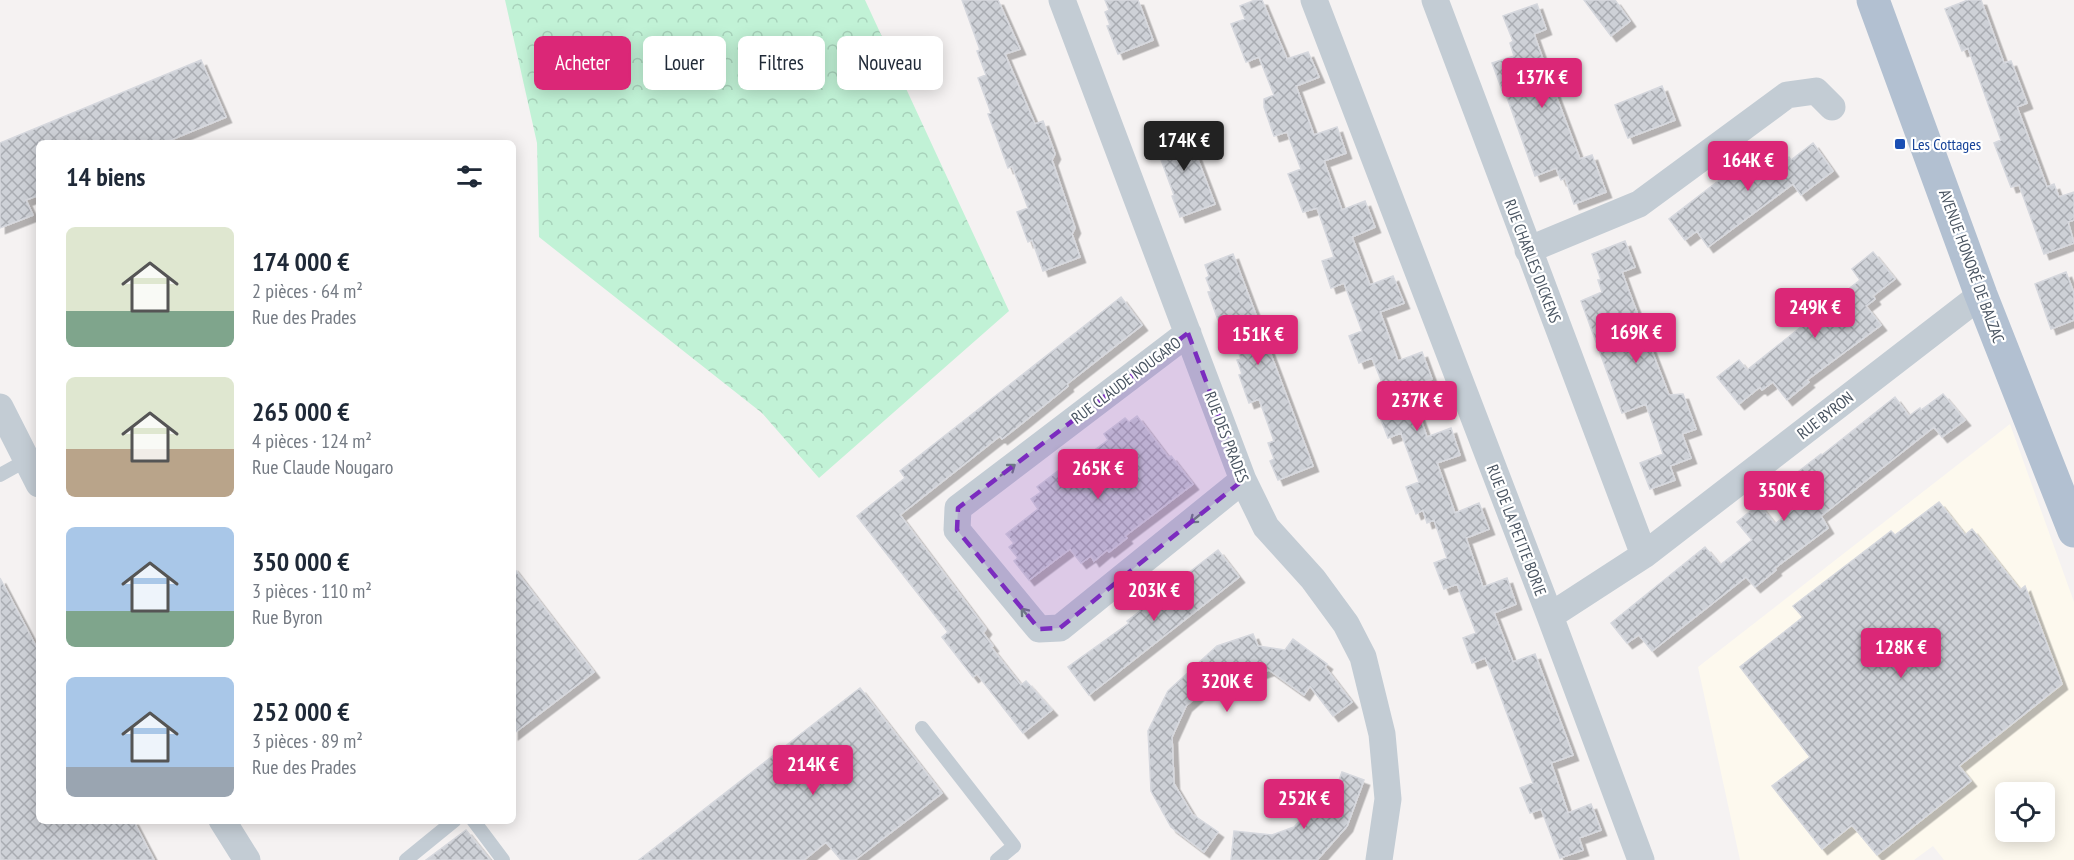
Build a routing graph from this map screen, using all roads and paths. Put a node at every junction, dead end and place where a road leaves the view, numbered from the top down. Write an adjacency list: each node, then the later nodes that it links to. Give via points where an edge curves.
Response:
1 (1062, 0): 8 (street, RUE DES PRADES)
2 (1314, 0): 17 (street, RUE DE LA PETITE BORIE)
3 (1436, 0): 6 (street, RUE CHARLES DICKENS)
4 (1873, 0): 7 (main road, AVENUE HONORÉ DE BALZAC)
5 (1832, 106): 6 (street, via 1816,91 1787,95 1639,204)
6 (1528, 250): 16 (street, RUE CHARLES DICKENS)
7 (1981, 295): 14 (main road, AVENUE HONORÉ DE BALZAC); 16 (street, RUE BYRON)
8 (1188, 333): 13 (street, RUE DES PRADES); 13 (street, RUE CLAUDE NOUGARO, one-way to 8, via 1060,628 1038,629 957,530 958,508)
9 (0, 407): 10 (street)
10 (27, 460): 11 (lane); 12 (street)
11 (0, 476)
12 (36, 478)
13 (1243, 480): 26 (street, RUE DES PRADES, via 1266,527 1313,579 1346,624 1363,657 1382,734 1388,800)
14 (2067, 491): 15 (main road, AVENUE HONORÉ DE BALZAC)
15 (2074, 531)
16 (1644, 555): 17 (street, RUE BYRON)
17 (1550, 616): 27 (street, RUE DE LA PETITE BORIE)
18 (922, 728): 25 (lane, via 1014,846)
19 (224, 824): 22 (street)
20 (450, 824): 23 (lane)
21 (476, 824): 24 (lane)
22 (247, 860)
23 (406, 860)
24 (503, 860)
25 (997, 860)
26 (1379, 860)
27 (1641, 860)

